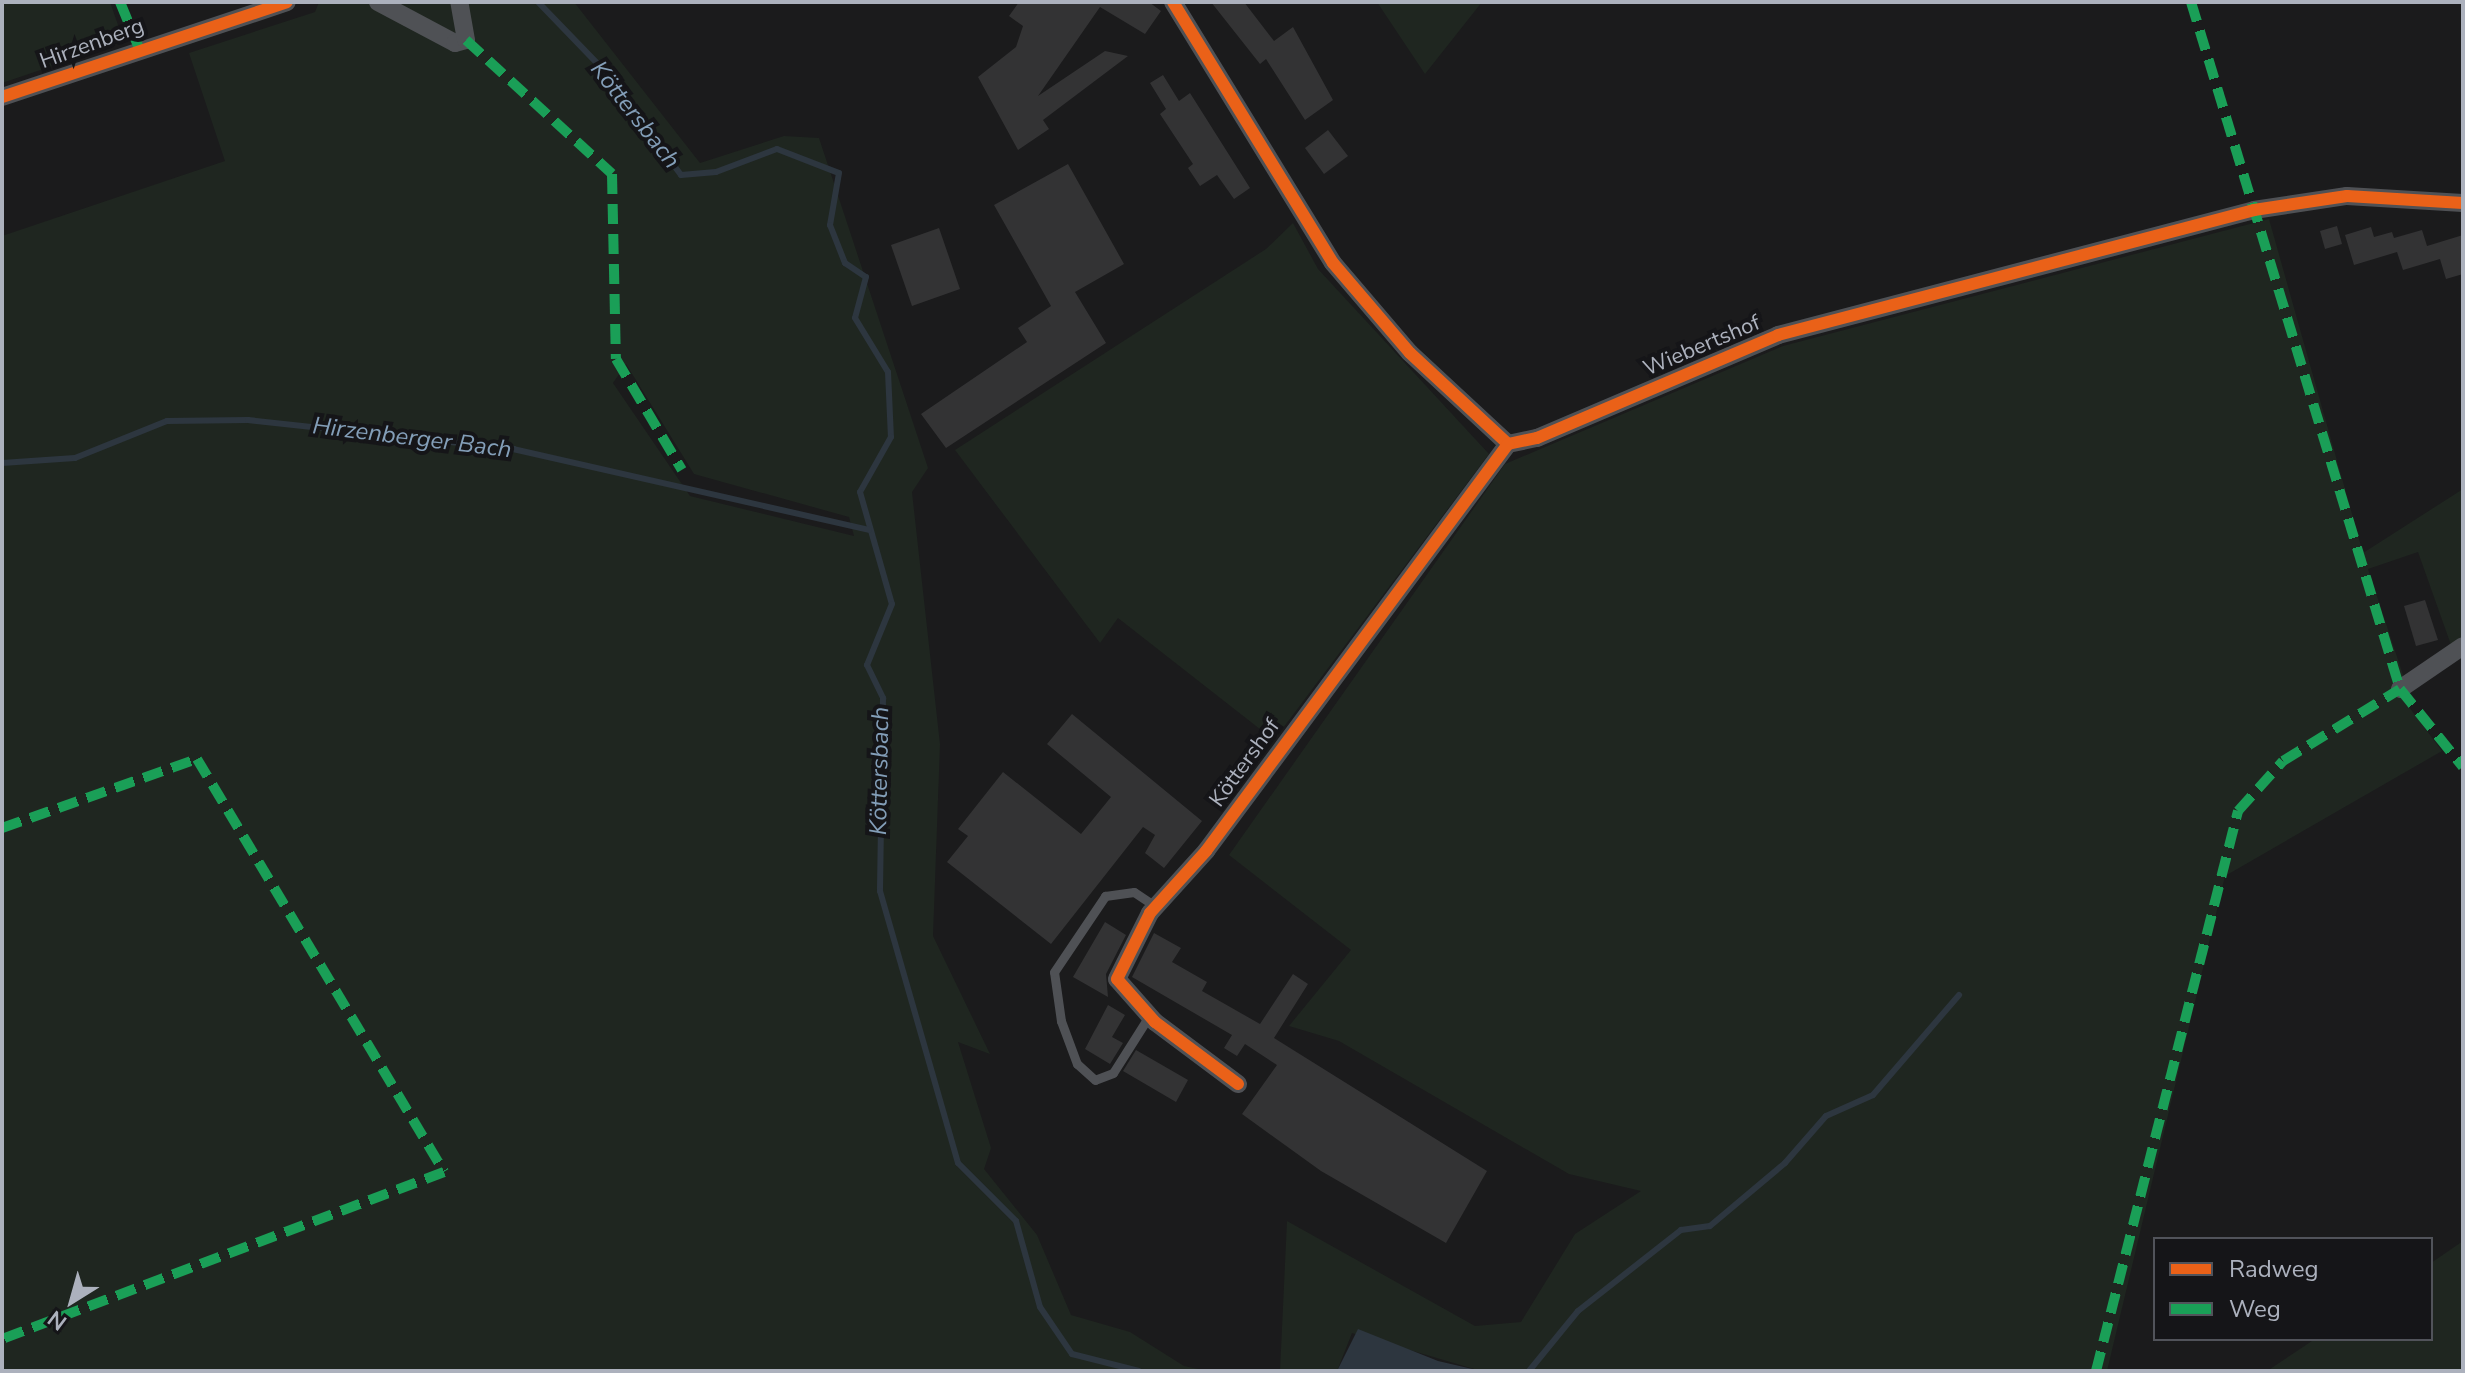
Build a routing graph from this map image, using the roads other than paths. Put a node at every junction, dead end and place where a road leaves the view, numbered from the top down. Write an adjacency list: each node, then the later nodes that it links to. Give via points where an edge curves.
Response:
1 (287, 2): 5 (street, Hirzenberg)
2 (378, 2): 3 (street, via 455,43 466,40)
3 (459, 2)
4 (1173, 2): 7 (street, via 1333,263 1410,353)
5 (2, 97)
6 (2463, 203): 7 (street, Wiebertshof, via 2347,196 2254,210 1778,335 1537,438)
7 (1508, 444): 10 (street, Köttershof, via 1206,851)
8 (2463, 646): 9 (street)
9 (2400, 689)
10 (1156, 907): 11 (street, Köttershof, via 1117,979); 11 (lane, via 1134,892 1105,896 1054,972 1061,1021 1077,1064 1095,1080 1113,1073)
11 (1149, 1016): 12 (street, Köttershof)
12 (1238, 1084)

